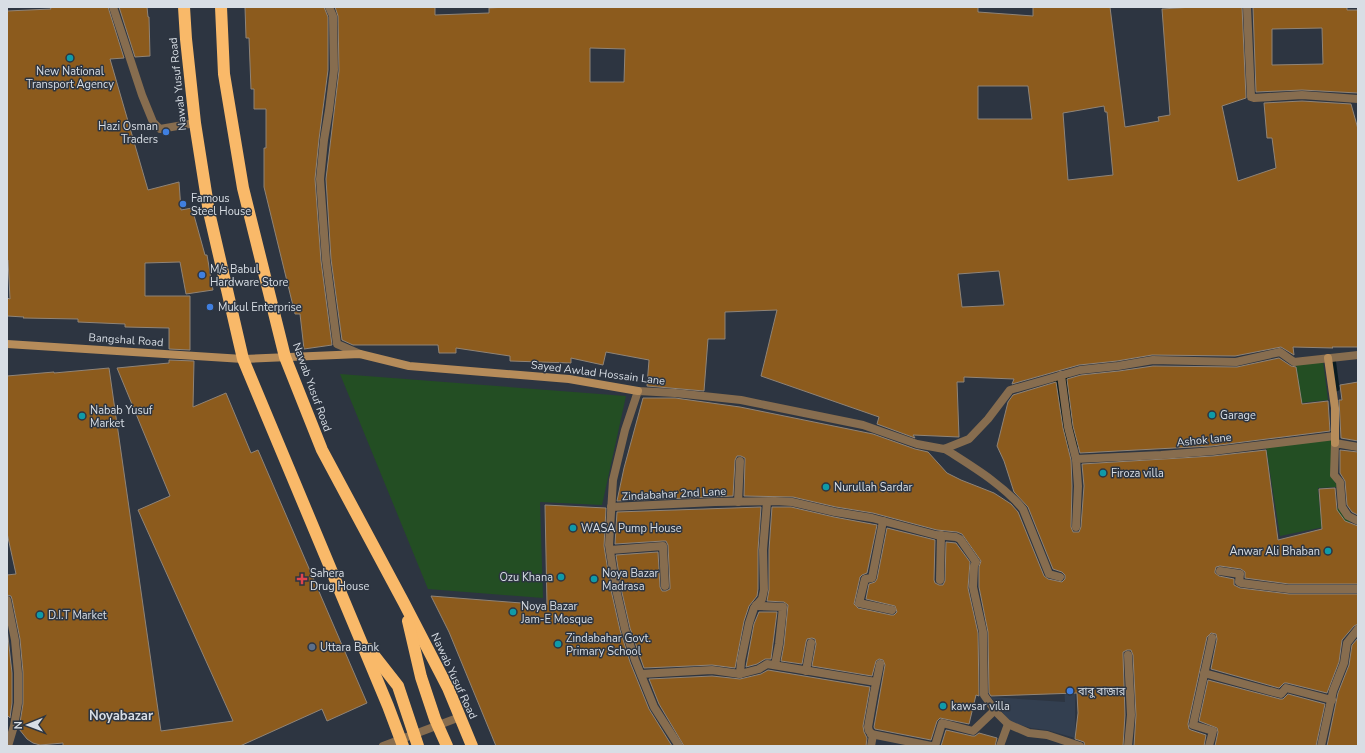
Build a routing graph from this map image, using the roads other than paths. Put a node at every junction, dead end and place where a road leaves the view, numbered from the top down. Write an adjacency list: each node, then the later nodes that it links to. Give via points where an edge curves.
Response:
1 (113, 7): 7 (street, via 153,122 160,129)
2 (184, 7): 7 (highway, Nawab Yusuf Road)
3 (221, 7): 11 (highway, Nawab Yusuf Road, via 224,74 243,188)
4 (329, 7): 9 (street, via 333,16 334,70 320,179 326,260 337,344)
5 (1247, 7): 6 (street, via 1251,96 1254,98 1302,95)
6 (1358, 99)
7 (195, 123): 13 (highway, Nawab Yusuf Road, via 209,212)
8 (7, 344): 13 (street, Bangshal Road)
9 (360, 354): 11 (street, Sayed Awlad Hossain Lane); 15 (street, Sayed Awlad Hossain Lane, via 409,366 569,379)
10 (1358, 355): 12 (street)
11 (285, 357): 13 (street, Sayed Awlad Hossain Lane); 35 (highway, Nawab Yusuf Road, via 322,450)
12 (1328, 358): 14 (street, via 1294,362 1280,352 1236,362 1153,360); 16 (street, via 1335,408)
13 (243, 359): 39 (highway, Nawab Yusuf Road)
14 (1061, 375): 18 (street, via 1010,390 969,439); 19 (street, via 1068,427)
15 (638, 391): 18 (street, Sayed Awlad Hossain Lane, via 742,400 863,424 917,444); 23 (street, Zindabahar 2nd Lane, via 613,480)
16 (1335, 440): 17 (street, Ashok lane); 19 (street, Ashok lane, via 1161,455); 25 (street, via 1334,476 1340,482 1342,507 1348,516)
17 (1358, 447)
18 (945, 449): 30 (street, Sayed Awlad Hossain Lane, via 998,484 1017,502 1023,509 1049,574)
19 (1076, 459): 26 (street)
20 (740, 461): 21 (street, Zindabahar 2nd Lane)
21 (738, 502): 22 (street, Zindabahar 2nd Lane); 23 (street, Zindabahar 2nd Lane)
22 (767, 502): 24 (street, Zindabahar 2nd Lane, via 792,502); 36 (street, via 763,550 764,590 762,599)
23 (612, 507): 28 (street, Zindabahar 2nd Lane)
24 (883, 521): 27 (street, Zindabahar 2nd Lane); 37 (street, via 872,578 865,579 859,603)
25 (1358, 522)
26 (1076, 527)
27 (942, 535): 31 (street); 51 (street, Zindabahar 2nd Lane, via 960,539 976,562 973,587 983,632 984,696)
28 (610, 550): 32 (street, via 663,546); 47 (street, Zindabahar 2nd Lane, via 625,630)
29 (1220, 571): 33 (street, via 1240,574 1241,583 1289,589)
30 (1060, 577)
31 (940, 580)
32 (665, 586)
33 (1358, 589)
34 (7, 600): 58 (street, via 18,673 18,703)
35 (404, 603): 52 (highway, Nawab Yusuf Road, via 448,688); 54 (highway, via 421,677)
36 (756, 605): 44 (street, via 783,607); 48 (street, via 749,623)
37 (892, 610)
38 (1358, 629): 50 (street, via 1347,643 1344,663)
39 (358, 635): 55 (highway, via 398,686); 57 (highway, Nawab Yusuf Road)
40 (1212, 638): 46 (street)
41 (811, 643): 45 (street)
42 (1128, 655): 69 (street, via 1131,715)
43 (880, 664): 49 (street)
44 (775, 665): 45 (street); 48 (street, via 766,664 759,669)
45 (806, 671): 49 (street)
46 (1204, 673): 50 (street, via 1281,694 1286,688); 70 (street, via 1193,725 1213,731)
47 (641, 674): 48 (street, via 712,670); 63 (street, Zindabahar 2nd Lane, via 654,707)
48 (740, 674)
49 (876, 682): 56 (street, via 868,728)
50 (1332, 700): 71 (street)
51 (995, 710): 53 (street, Zindabahar 2nd Lane); 66 (street, via 973,731 942,723)
52 (460, 717): 54 (street); 62 (highway, Nawab Yusuf Road)
53 (1008, 724): 67 (street); 68 (street, Zindabahar 2nd Lane, via 1028,733 1047,735)
54 (438, 725): 55 (street); 61 (highway)
55 (414, 733): 57 (street); 60 (highway)
56 (872, 734): 64 (street); 65 (street)
57 (402, 742): 59 (street)
58 (8, 746)
59 (383, 746)
60 (418, 746)
61 (447, 746)
62 (472, 746)
63 (679, 746)
64 (872, 746)
65 (931, 746)
66 (935, 746)
67 (1000, 746)
68 (1080, 746)
69 (1128, 746)
70 (1209, 746)
71 (1321, 746)

